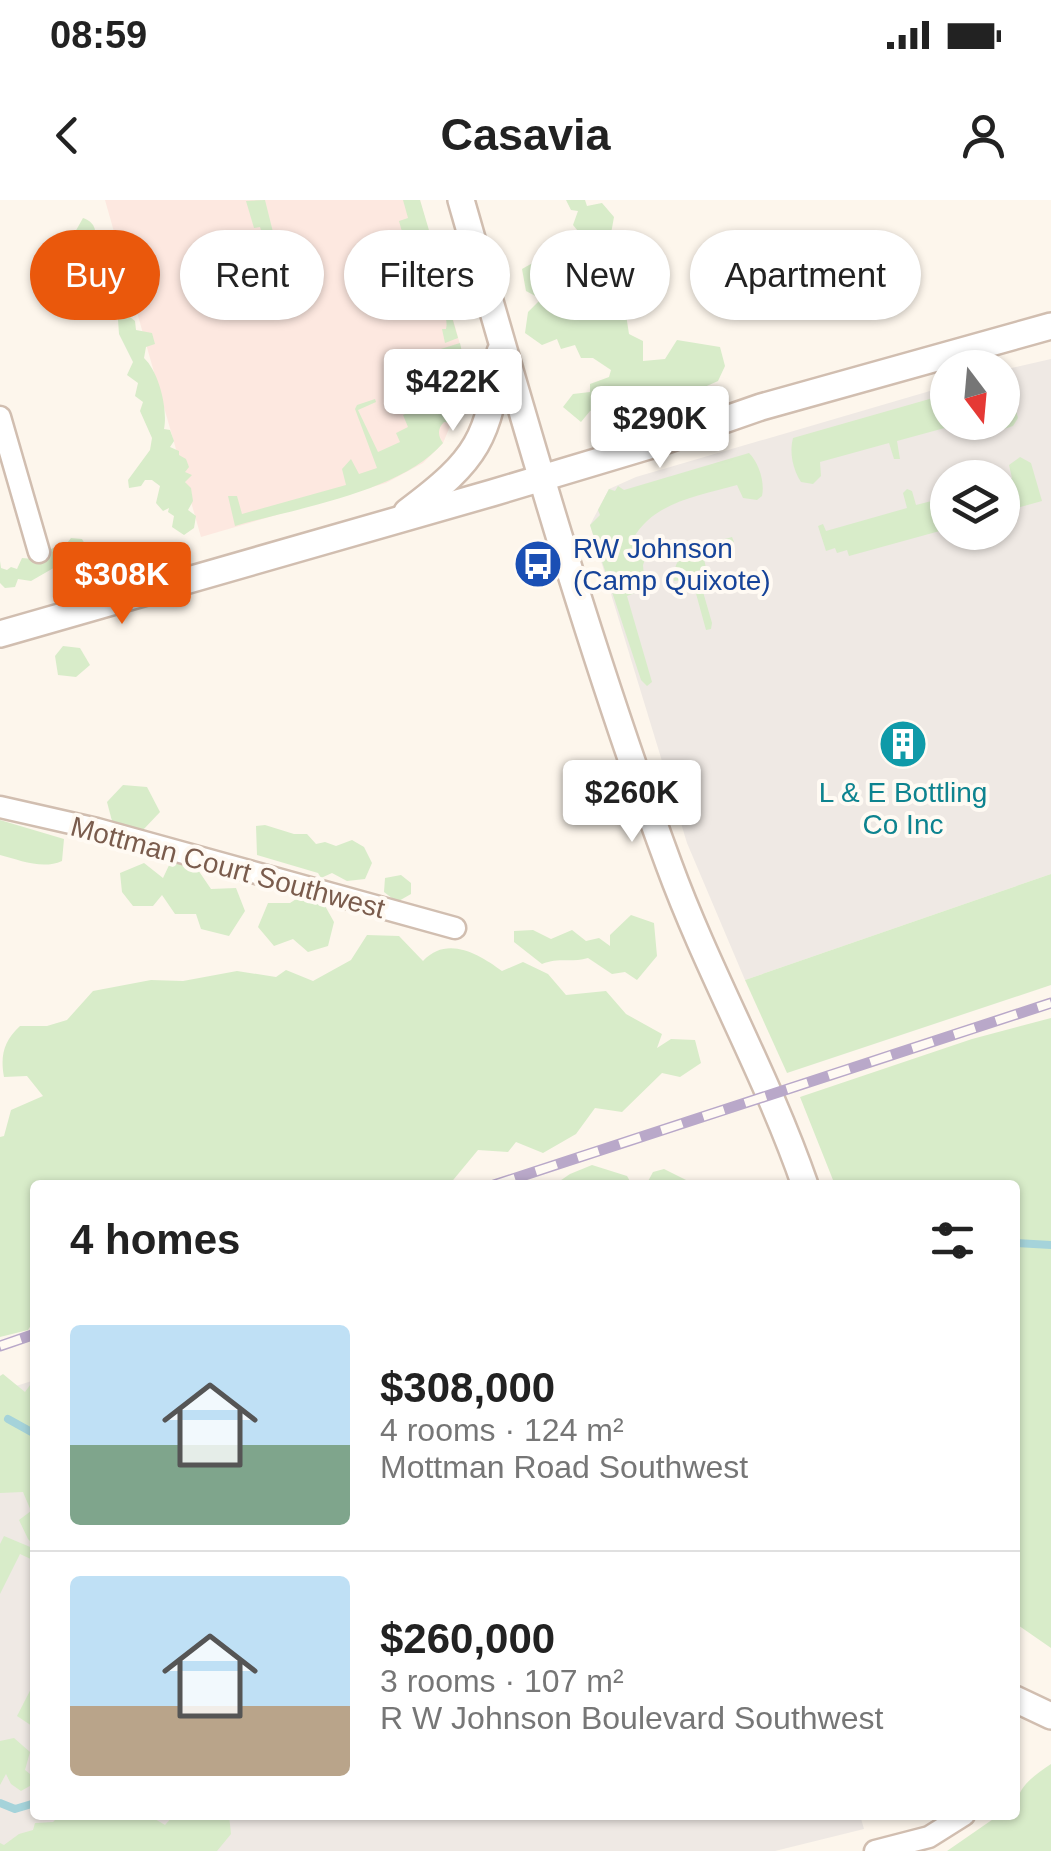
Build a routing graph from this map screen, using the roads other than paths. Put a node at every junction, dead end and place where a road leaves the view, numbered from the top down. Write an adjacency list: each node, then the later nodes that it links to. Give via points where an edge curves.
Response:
1 (461, 200): 3 (street)
2 (1051, 326): 6 (street, via 761,407)
3 (502, 342): 6 (street); 7 (street, via 479,444 456,473)
4 (0, 417): 5 (street)
5 (7, 466): 8 (street)
6 (540, 478): 7 (street); 12 (street, via 670,869)
7 (396, 521): 9 (street)
8 (39, 552)
9 (0, 634)
10 (0, 807): 11 (street, Mottman Court Southwest)
11 (456, 928)
12 (803, 1180)
13 (1020, 1704): 14 (street)
14 (1051, 1716)
15 (956, 1820): 16 (street, via 929,1837)
16 (876, 1851)

